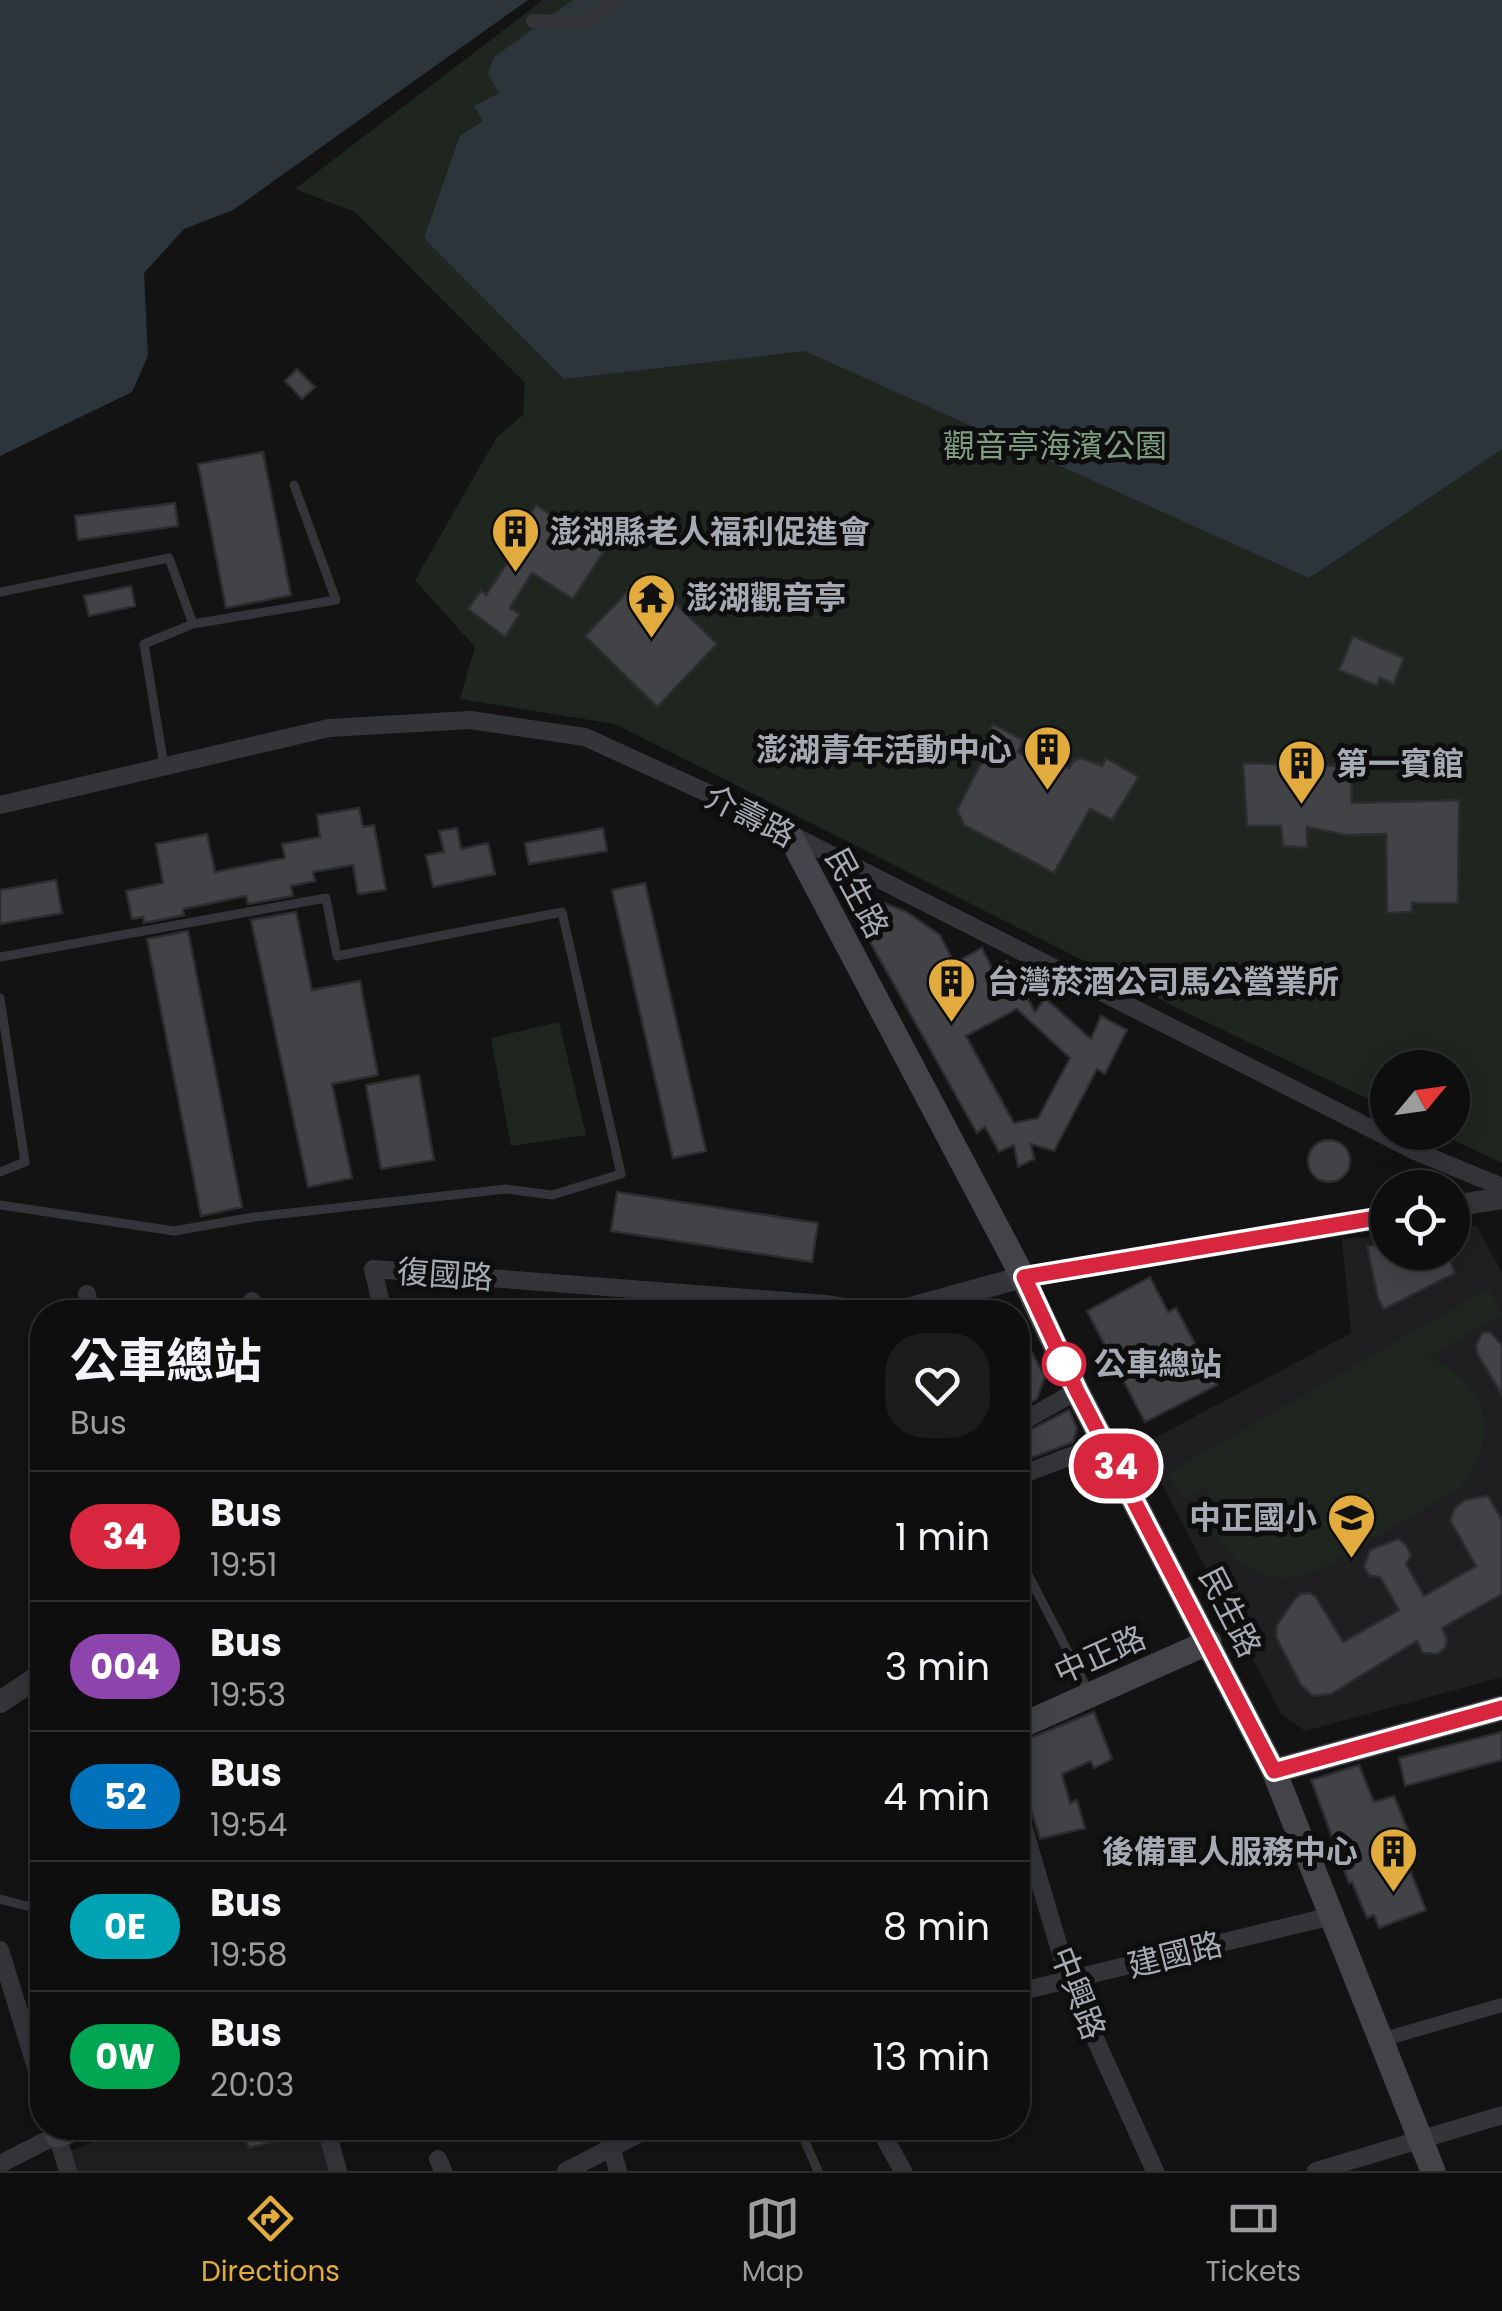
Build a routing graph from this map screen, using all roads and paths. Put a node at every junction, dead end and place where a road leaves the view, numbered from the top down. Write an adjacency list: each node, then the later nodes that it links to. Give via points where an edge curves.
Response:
1 (615, 0): 2 (street, via 585,24)
2 (533, 21)
3 (294, 484): 5 (lane, via 336,600)
4 (0, 592): 5 (lane, via 169,558)
5 (194, 624): 6 (lane, via 144,644)
6 (164, 766): 7 (street, 介壽路); 8 (street, 介壽路, via 329,728 470,720 584,738)
7 (0, 804)
8 (790, 836): 12 (street, 介壽路, via 1415,1151); 17 (main road, 民生路)
9 (0, 956): 15 (lane, via 326,898 337,956 562,912 621,1174 552,1194 506,1189 174,1230)
10 (0, 998): 11 (lane, via 25,1162)
11 (0, 1172)
12 (1502, 1187)
13 (1502, 1198): 14 (street)
14 (1470, 1203)
15 (0, 1204)
16 (1370, 1219): 17 (street)
17 (1024, 1277): 20 (street); 21 (main road, 民生路)
18 (381, 1300): 19 (street, 復國路, via 373,1269)
19 (774, 1300)
20 (940, 1300)
21 (1077, 1391): 22 (street); 23 (main road, 民生路)
22 (1030, 1417)
23 (1104, 1443): 24 (street); 26 (main road, 民生路)
24 (1030, 1471)
25 (1030, 1578): 28 (lane)
26 (1209, 1642): 28 (main road, 中正路); 32 (main road, 民生路)
27 (30, 1682): 29 (street)
28 (1091, 1694): 31 (main road, 中正路)
29 (0, 1702)
30 (1502, 1708): 32 (main road)
31 (1030, 1722)
32 (1274, 1771): 36 (main road, 民生路)
33 (1030, 1850): 38 (street, 中興路)
34 (0, 1899): 35 (lane)
35 (30, 1907)
36 (1332, 1916): 38 (street, 建國路); 41 (main road, 民生路)
37 (0, 1950): 42 (street)
38 (1069, 1981): 39 (street, 建國路); 60 (street, 中興路)
39 (1030, 1989)
40 (1502, 2005): 41 (street)
41 (1381, 2040): 44 (main road, 民生路)
42 (30, 2048)
43 (1502, 2115): 44 (street)
44 (1420, 2138): 61 (street); 62 (main road, 民生路)
45 (44, 2140): 53 (street)
46 (64, 2140): 54 (street)
47 (329, 2140): 55 (street)
48 (609, 2140): 52 (street)
49 (625, 2140): 52 (street)
50 (804, 2140): 58 (lane)
51 (885, 2140): 59 (street)
52 (611, 2147): 56 (street); 57 (street)
53 (0, 2164)
54 (68, 2171)
55 (338, 2171)
56 (566, 2171)
57 (618, 2171)
58 (818, 2171)
59 (902, 2171)
60 (1155, 2171)
61 (1316, 2171)
62 (1433, 2171)

